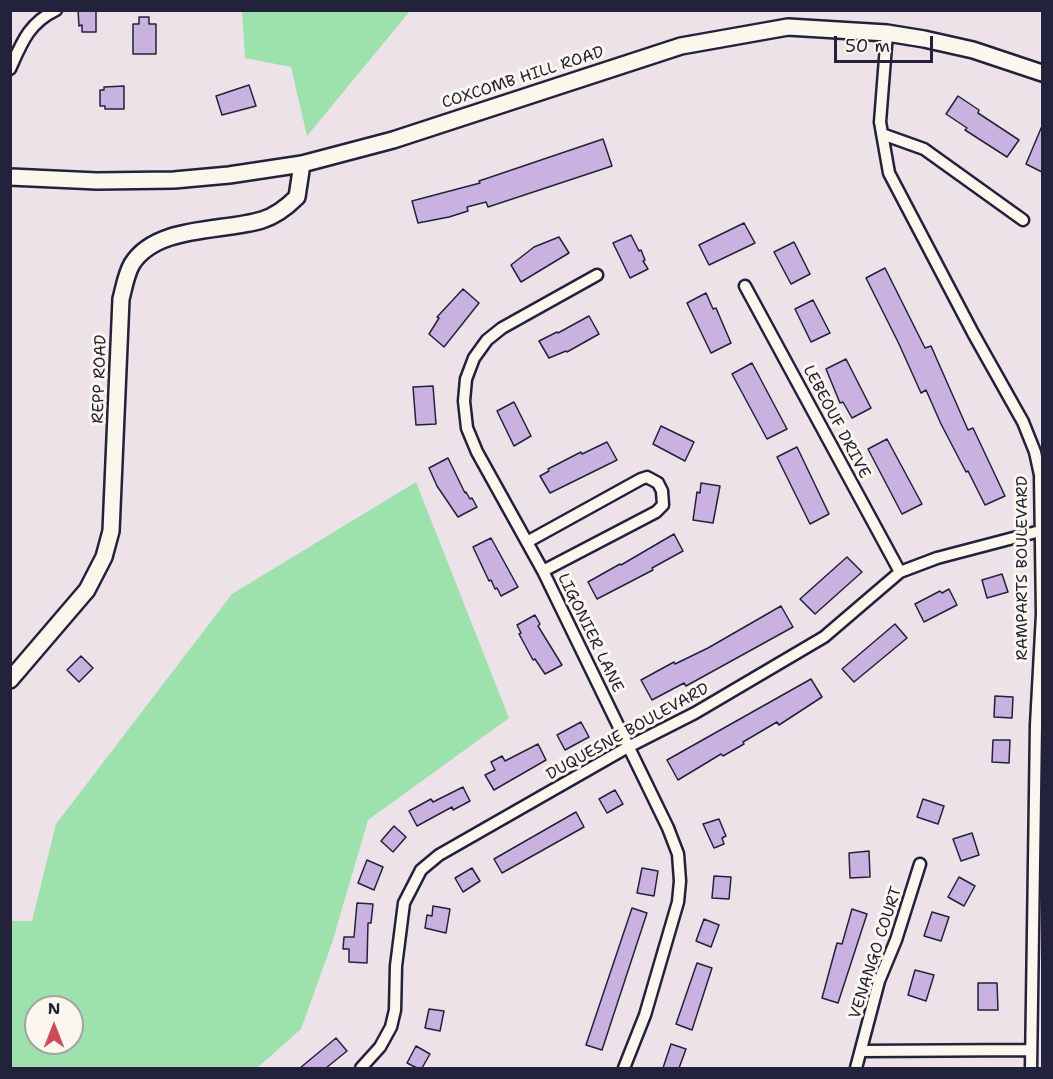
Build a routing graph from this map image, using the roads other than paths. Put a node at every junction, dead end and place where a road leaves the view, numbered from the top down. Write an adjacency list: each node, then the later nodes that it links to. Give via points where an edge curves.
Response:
1 (56, 10): 3 (street, via 37,21)
2 (887, 33): 4 (main road, COXCOMB HILL ROAD, via 973,50); 5 (street, RAMPARTS BOULEVARD); 6 (main road, COXCOMB HILL ROAD, via 788,27 681,46 393,140)
3 (10, 69)
4 (1042, 73)
5 (882, 134): 8 (street, via 924,149); 11 (street, RAMPARTS BOULEVARD, via 889,173 1023,422 1035,452 1040,475)
6 (302, 164): 7 (main road, COXCOMB HILL ROAD, via 174,180); 15 (main road, REPP ROAD, via 297,197 277,213 263,220 157,242 142,251 131,266 121,299 111,531 104,557 87,590)
7 (10, 177)
8 (1023, 220)
9 (597, 275): 12 (street, LIGONIER LANE, via 502,328 474,358 466,379 467,428)
10 (746, 286): 14 (street, LEBEOUF DRIVE)
11 (1040, 531): 14 (street, DUQUESNE BOULEVARD, via 937,558); 18 (street, RAMPARTS BOULEVARD, via 1042,614 1036,725)
12 (527, 542): 13 (street, LIGONIER LANE); 13 (street, via 641,479 647,477 658,483 664,498 656,512)
13 (543, 571): 16 (street, LIGONIER LANE)
14 (900, 572): 16 (street, DUQUESNE BOULEVARD, via 824,637 695,713)
15 (10, 680)
16 (628, 747): 20 (street, DUQUESNE BOULEVARD, via 439,855 421,870 402,911 391,1027); 21 (street, LIGONIER LANE, via 668,828 678,854 680,881 678,902 645,1015)
17 (920, 864): 19 (street, VENANGO COURT, via 879,981)
18 (1031, 1050): 19 (street); 23 (street, RAMPARTS BOULEVARD)
19 (861, 1051): 22 (street, VENANGO COURT)
20 (361, 1068)
21 (624, 1068)
22 (856, 1068)
23 (1031, 1068)

